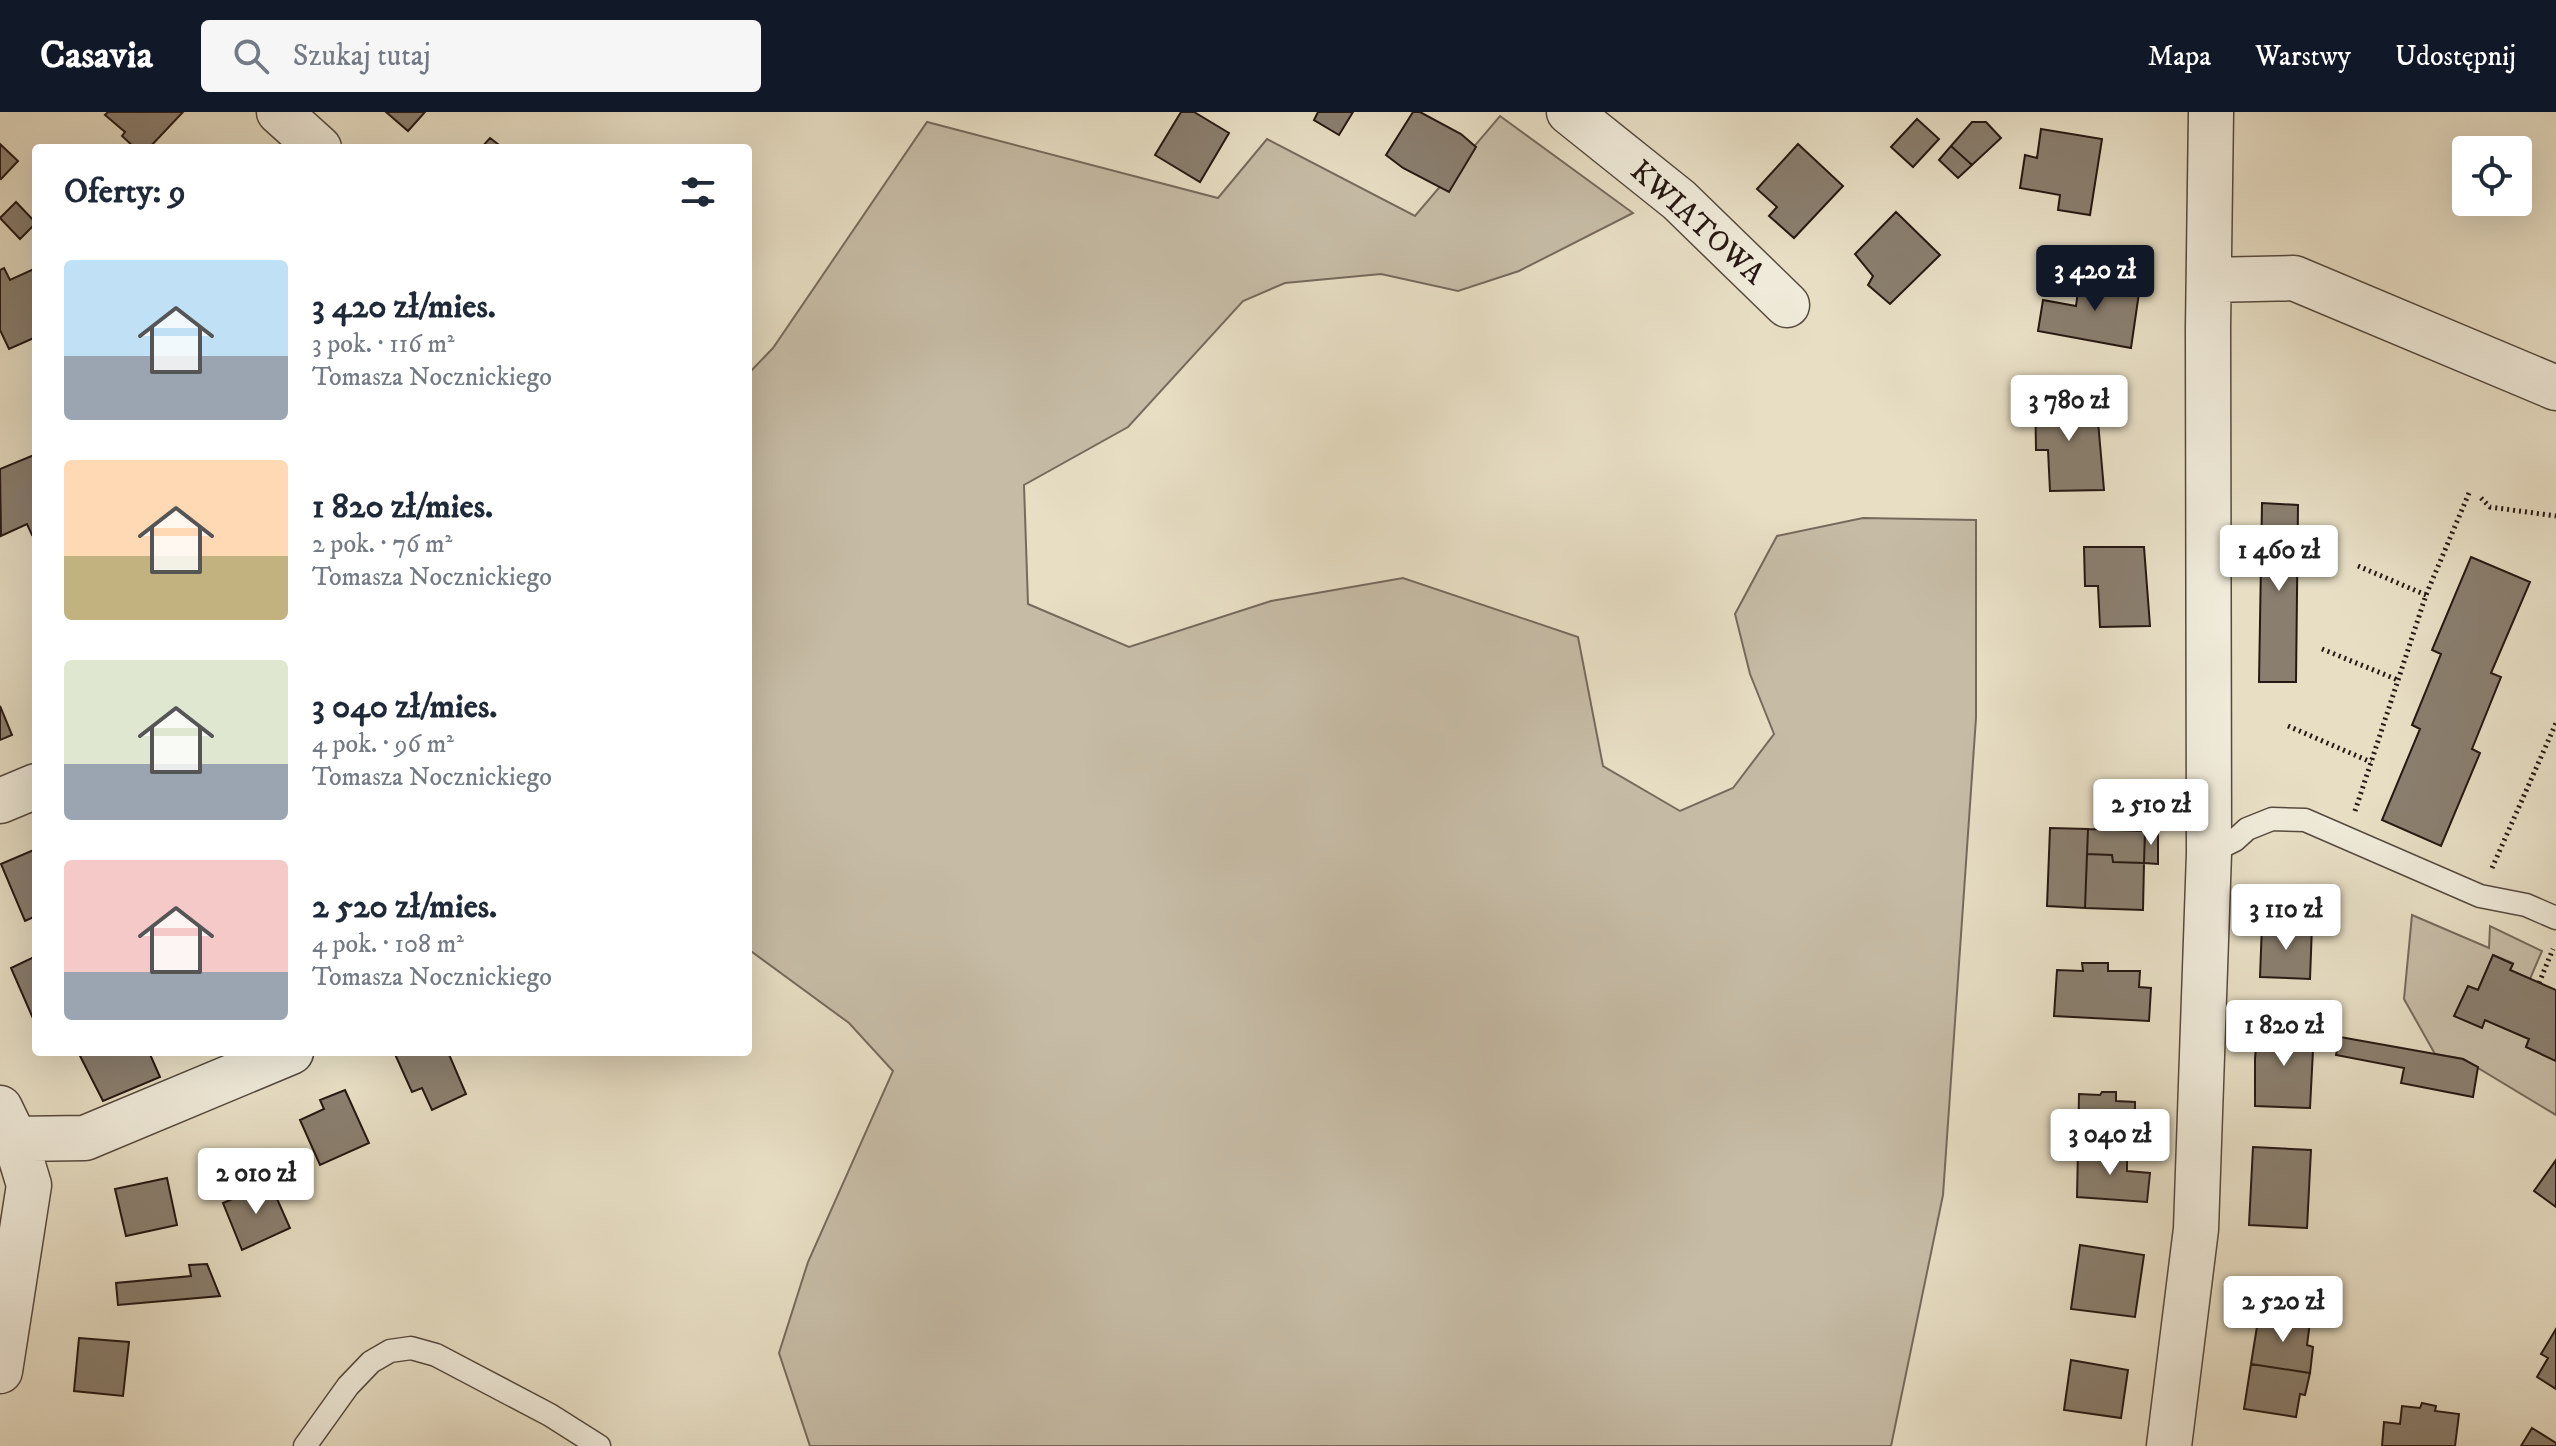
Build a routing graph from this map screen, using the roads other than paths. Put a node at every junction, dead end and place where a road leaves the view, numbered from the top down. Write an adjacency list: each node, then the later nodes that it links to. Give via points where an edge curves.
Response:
1 (279, 112): 4 (street)
2 (1569, 112): 6 (street, KWIATOWA, via 1679,200)
3 (2211, 112): 5 (street)
4 (315, 144)
5 (2210, 280): 7 (street, via 2294,278); 10 (street)
6 (1787, 305)
7 (2556, 388)
8 (32, 788): 9 (street)
9 (0, 801)
10 (2209, 853): 11 (lane, via 2272,819 2305,820 2480,896 2526,905); 17 (street, via 2196,1229)
11 (2556, 918)
12 (281, 1056): 13 (street, via 85,1138)
13 (7, 1124): 14 (street, via 29,1185)
14 (0, 1371)
15 (305, 1446): 16 (lane, via 371,1362 390,1351 411,1348 436,1355)
16 (599, 1446)
17 (2169, 1446)

